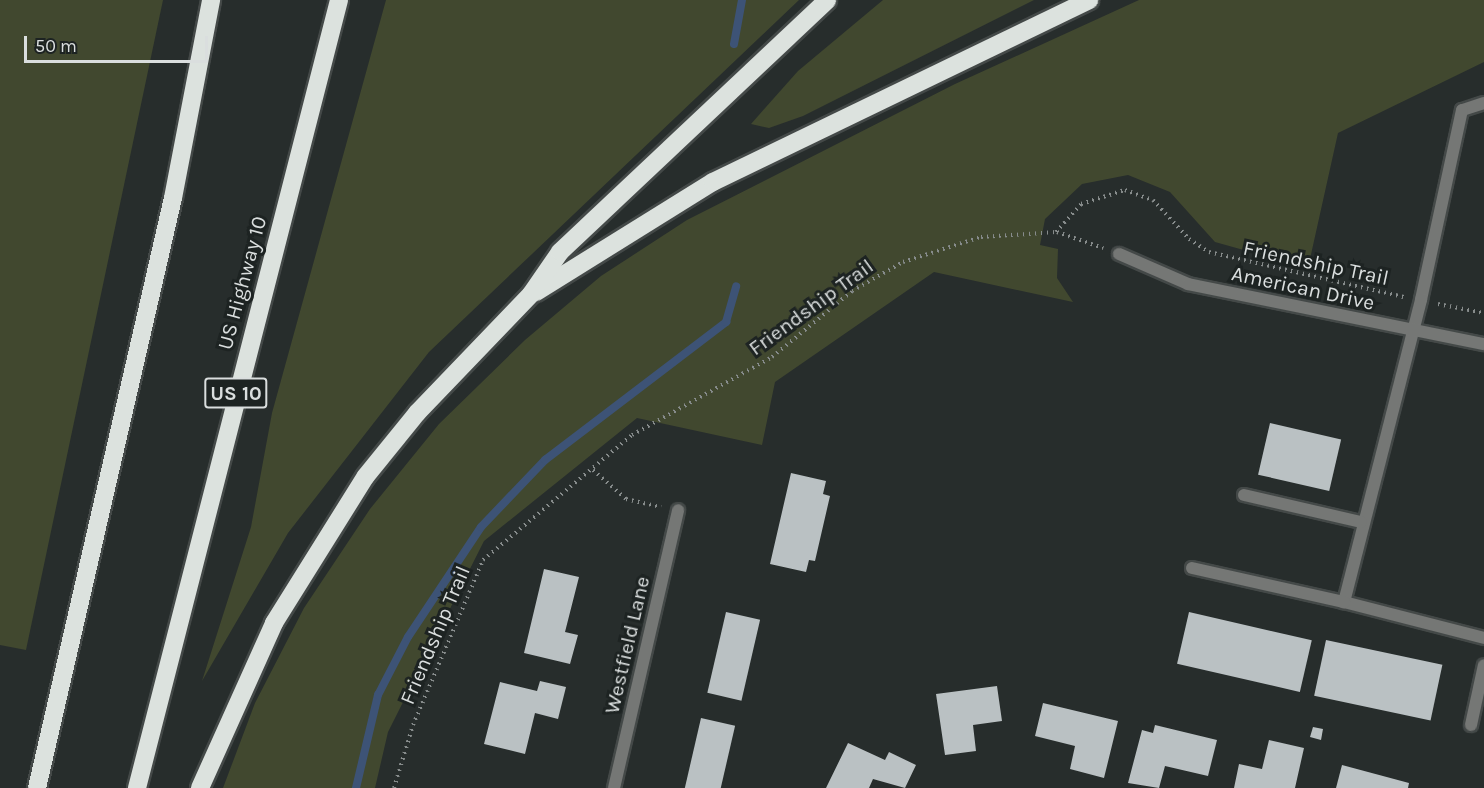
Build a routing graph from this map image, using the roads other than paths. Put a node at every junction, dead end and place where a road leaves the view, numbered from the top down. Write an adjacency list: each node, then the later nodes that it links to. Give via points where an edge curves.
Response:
1 (211, 0): 18 (highway, via 173,198)
2 (339, 0): 19 (highway, US Highway 10 / US 10)
3 (827, 0): 7 (highway, via 561,252)
4 (1089, 0): 7 (highway, via 712,182)
5 (1484, 103): 8 (street, via 1462,110)
6 (1119, 254): 8 (street, American Drive, via 1188,284)
7 (531, 294): 20 (highway, via 417,413 366,476 274,623)
8 (1413, 331): 9 (street, American Drive); 12 (street)
9 (1484, 344)
10 (1244, 495): 12 (street)
11 (678, 510): 21 (street, Westfield Lane)
12 (1361, 522): 14 (street)
13 (1192, 568): 14 (street)
14 (1344, 602): 15 (street)
15 (1484, 638)
16 (1484, 665): 17 (street)
17 (1471, 725)
18 (37, 788)
19 (137, 788)
20 (200, 788)
21 (614, 788)

